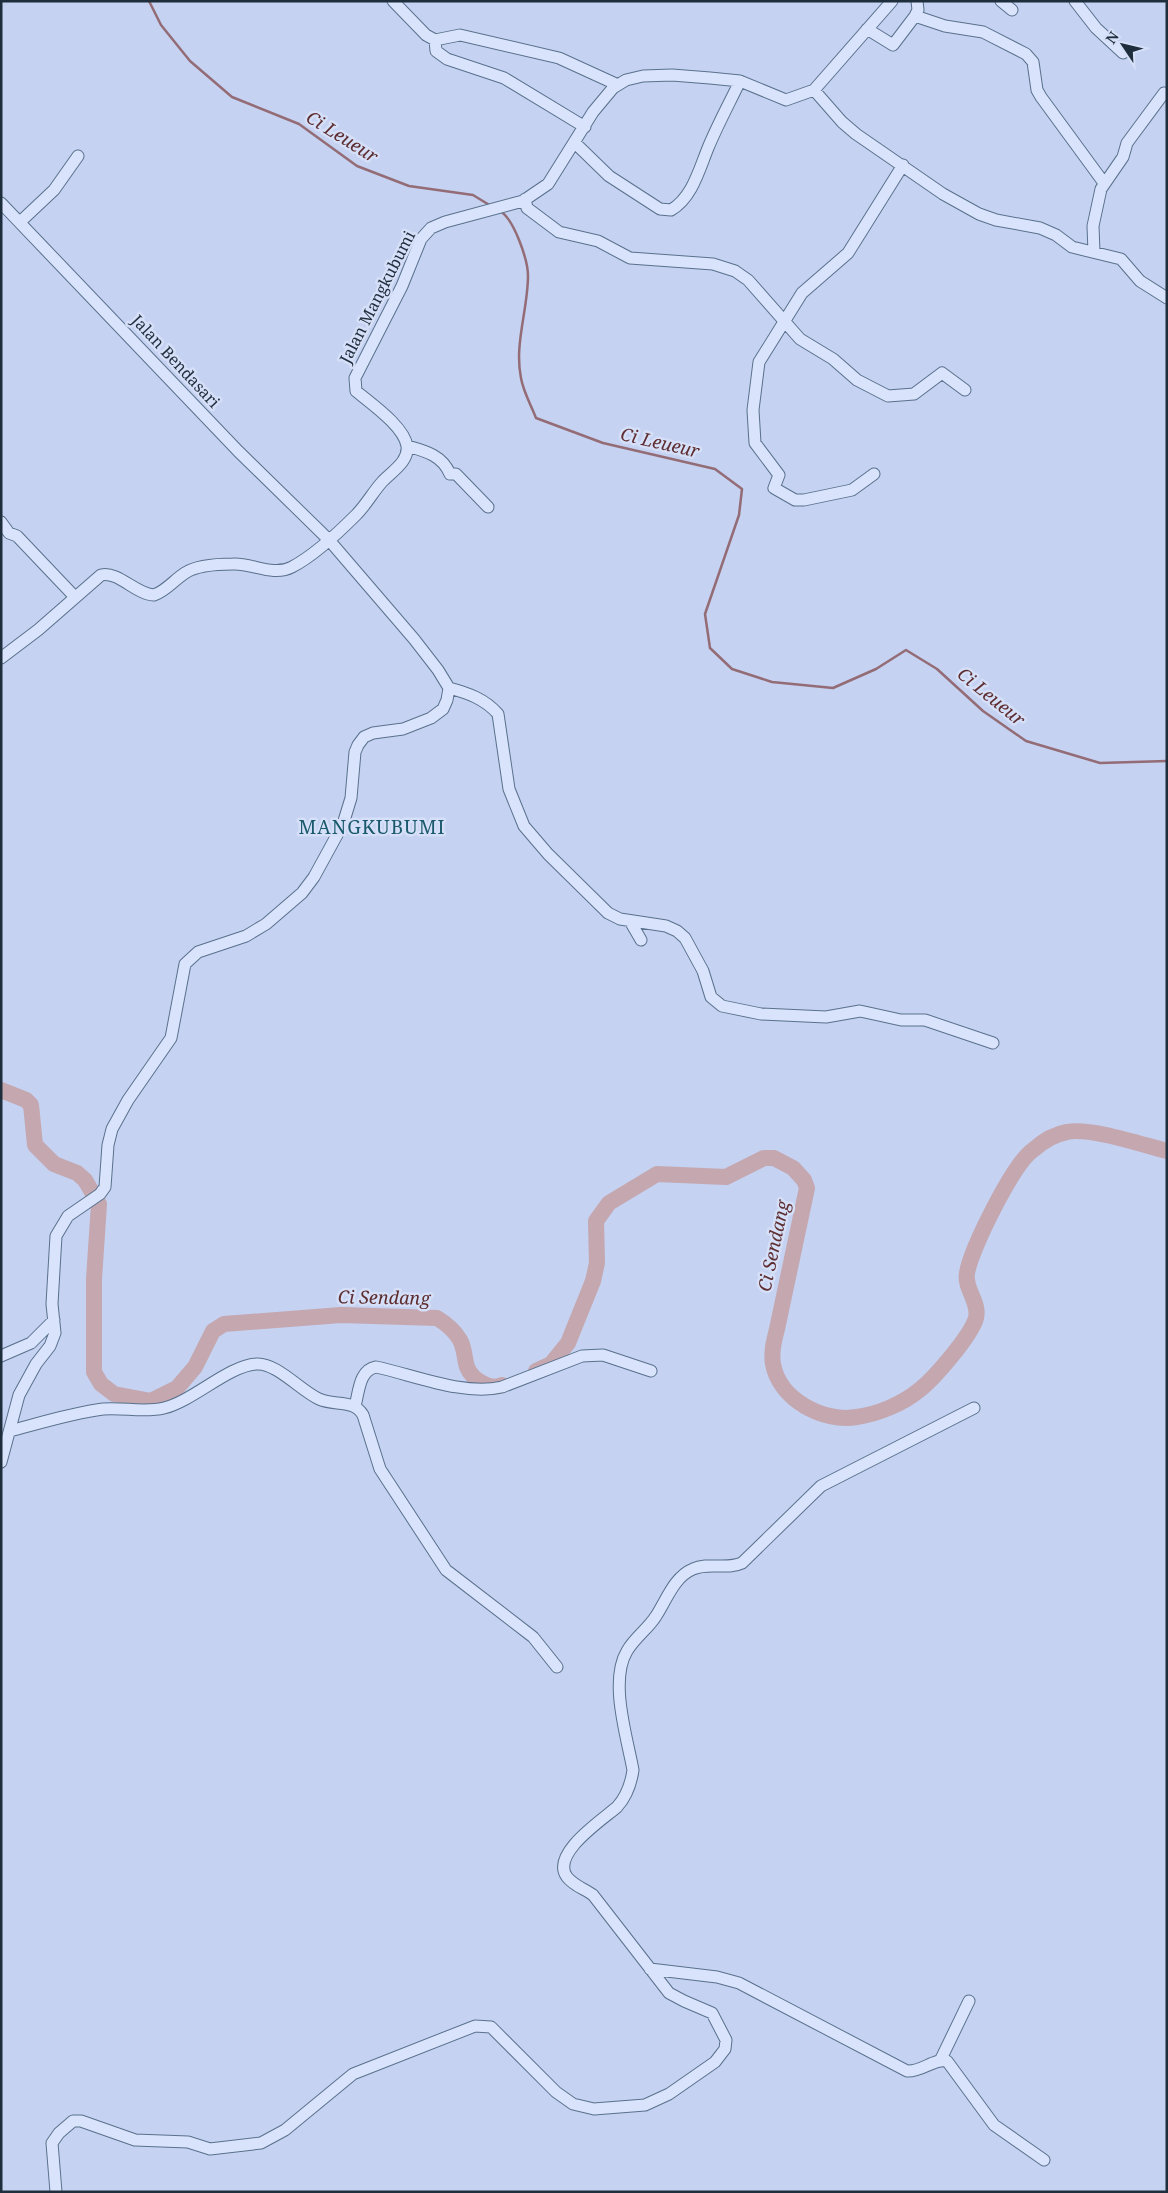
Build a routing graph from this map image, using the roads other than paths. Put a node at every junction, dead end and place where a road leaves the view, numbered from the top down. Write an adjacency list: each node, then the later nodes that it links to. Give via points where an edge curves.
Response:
1 (393, 1): 9 (street)
2 (892, 1): 8 (street, Jalan Mangkubumi)
3 (917, 1): 7 (street)
4 (1001, 1): 6 (street)
5 (1075, 1): 10 (street, via 1096,28)
6 (1012, 10)
7 (915, 16): 8 (street, via 893,45); 19 (street, via 945,26 983,32 1029,56 1033,62 1037,90)
8 (868, 29): 13 (street, Jalan Mangkubumi)
9 (435, 40): 12 (street, via 460,35 560,58); 15 (street, via 436,51 447,59 504,78)
10 (1123, 53)
11 (740, 81): 12 (street, Jalan Mangkubumi, via 672,75 643,76); 13 (street, Jalan Mangkubumi, via 786,100); 16 (street, via 702,168 684,200 670,210 660,209 609,176)
12 (618, 85): 15 (street, Jalan Mangkubumi, via 593,112)
13 (814, 90): 18 (street, via 842,122)
14 (1164, 93): 19 (street, via 1127,143 1123,157)
15 (585, 127): 16 (street, Jalan Mangkubumi)
16 (576, 143): 20 (street, Jalan Mangkubumi, via 548,184)
17 (78, 156): 22 (street, via 54,190)
18 (903, 166): 23 (street, via 979,214 1040,228 1072,247); 25 (street, via 848,252 802,293)
19 (1104, 183): 23 (street, via 1094,214)
20 (524, 200): 25 (street, via 531,212 557,231 598,241 630,258 713,264 735,271 748,280); 27 (street, Jalan Mangkubumi, via 438,225 421,239 394,304 355,378 356,391 384,414)
21 (1, 203): 22 (street, Jalan Bendasari)
22 (20, 222): 31 (street, Jalan Bendasari, via 238,451)
23 (1094, 252): 24 (street, via 1121,259 1140,281)
24 (1167, 298)
25 (783, 322): 26 (street, via 800,340 833,359 857,380 888,396 914,394 942,373); 28 (street, via 759,362 753,410 755,443 779,475 774,488 791,498 804,500 852,490)
26 (965, 390)
27 (407, 446): 29 (street, via 438,457 450,474 456,474); 31 (street, via 396,470)
28 (874, 474)
29 (488, 508)
30 (1, 522): 32 (street)
31 (329, 540): 32 (street, via 283,570 233,564 199,568 154,595 104,574); 34 (street, Jalan Bendasari, via 414,639)
32 (74, 596): 33 (street, via 38,630)
33 (1, 658)
34 (449, 688): 35 (street, via 475,696 498,714 509,789 524,826 597,904 614,916); 38 (street, via 443,709 431,718 403,728 373,733 358,745 344,824 302,893 266,924 246,936 198,952 185,964 171,1038 112,1129 107,1180 100,1194 68,1216 56,1236)
35 (630, 921): 36 (street); 37 (street, via 666,926 685,938 703,971 711,997 722,1006 761,1014 830,1016 860,1011 901,1020 930,1020)
36 (642, 940)
37 (993, 1042)
38 (54, 1320): 39 (street, via 31,1343); 43 (street, via 54,1339 19,1395)
39 (1, 1356)
40 (651, 1371): 41 (street, via 594,1354 488,1390 470,1389 376,1367 370,1368 363,1376)
41 (355, 1406): 43 (street, via 316,1398 273,1368 256,1364 162,1408 96,1410); 45 (street, via 363,1415 385,1477 446,1570 533,1637)
42 (974, 1408): 46 (street, via 821,1486 742,1563 704,1566 689,1571 674,1586 652,1623 628,1649 620,1668 619,1686 633,1770 631,1781 623,1800 567,1853 564,1866 568,1878 593,1895)
43 (10, 1430): 44 (street)
44 (1, 1462)
45 (557, 1667)
46 (650, 1969): 48 (street, via 717,1977 739,1983 908,2071); 50 (street, via 676,1998 712,2013 726,2040 725,2049 715,2062 669,2094 645,2105 594,2108 572,2104 556,2092 499,2033 491,2027 475,2026 353,2074 285,2130 261,2143 210,2149 188,2142 130,2139 73,2121 52,2143)
47 (969, 2001): 48 (street)
48 (940, 2061): 49 (street, via 950,2064 994,2125)
49 (1044, 2160)
50 (56, 2192)

